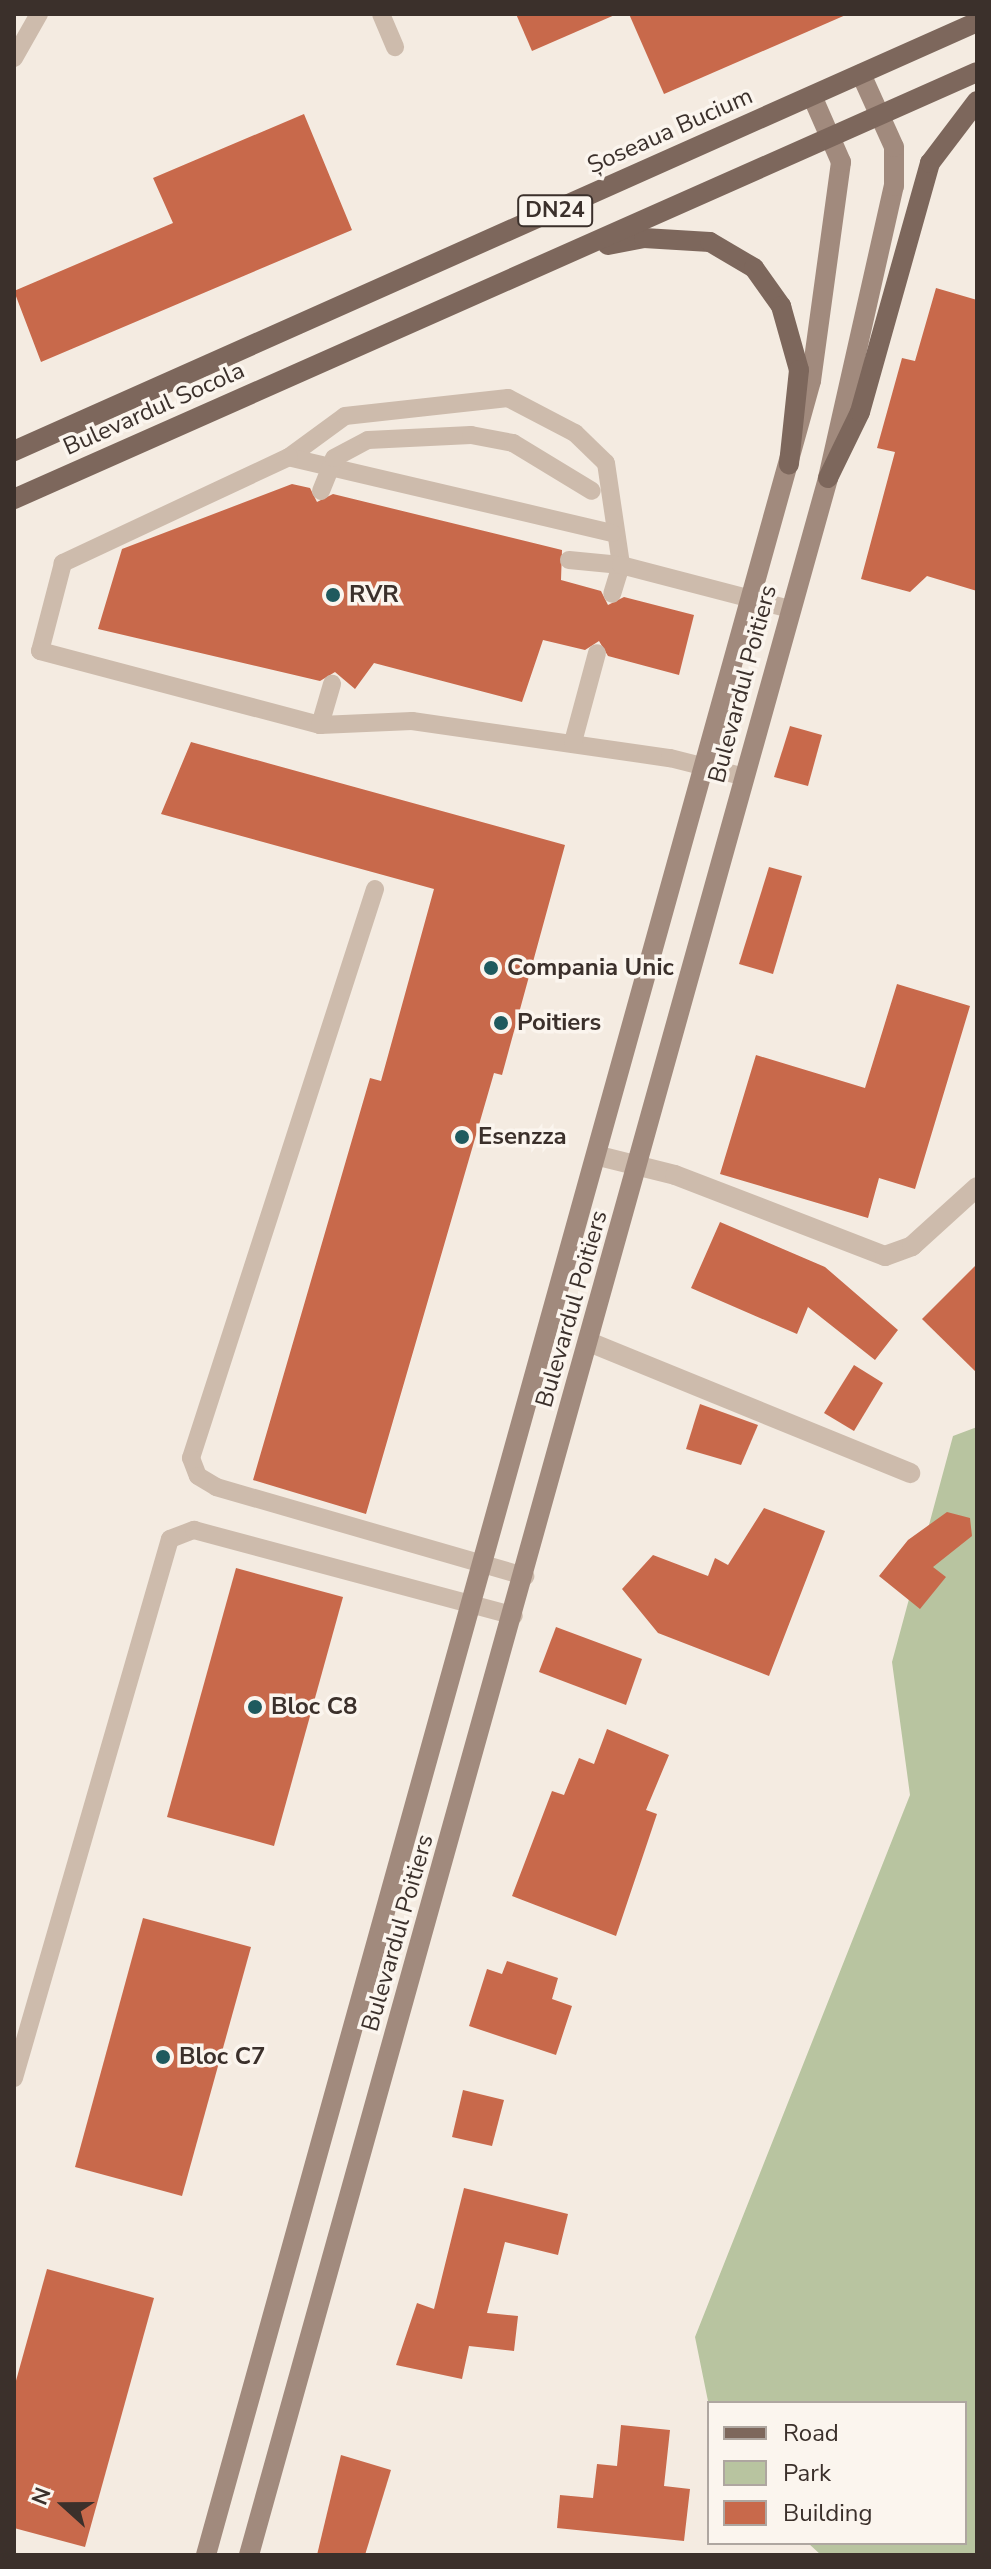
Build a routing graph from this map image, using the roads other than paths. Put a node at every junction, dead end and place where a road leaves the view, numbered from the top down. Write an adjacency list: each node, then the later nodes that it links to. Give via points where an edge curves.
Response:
1 (39, 14): 5 (lane)
2 (381, 14): 4 (lane)
3 (977, 22): 7 (main road, Șoseaua Bucium / DN24)
4 (395, 47)
5 (14, 58)
6 (977, 72): 10 (main road, DN24)
7 (861, 74): 8 (main road, Șoseaua Bucium / DN24); 10 (main road, Bulevardul Poitiers)
8 (812, 96): 11 (main road, Bulevardul Poitiers); 13 (main road, Șoseaua Bucium / DN24)
9 (977, 101): 17 (main road, via 930,163 860,412)
10 (879, 114): 11 (main road, DN24); 17 (main road, Bulevardul Poitiers, via 894,147 891,215)
11 (830, 136): 12 (main road, DN24); 16 (main road, Bulevardul Poitiers, via 841,162 833,254)
12 (573, 251): 16 (main road, via 644,238 710,242 754,268 781,306 799,370); 19 (main road, Bulevardul Socola / DN24)
13 (297, 325): 14 (main road, Bulevardul Socola / DN24)
14 (14, 451)
15 (289, 457): 20 (lane); 20 (lane, via 345,416 508,398 575,433 606,463); 27 (lane, via 63,563 40,651)
16 (789, 464): 23 (main road, Bulevardul Poitiers)
17 (828, 478): 24 (main road, Bulevardul Poitiers)
18 (321, 491): 20 (lane, bridge, via 334,458 368,440 471,435 513,443 592,491)
19 (14, 499)
20 (617, 548): 21 (lane); 22 (lane); 23 (lane)
21 (569, 560)
22 (612, 594)
23 (752, 598): 24 (lane); 29 (main road, Bulevardul Poitiers)
24 (790, 609): 30 (main road, Bulevardul Poitiers)
25 (597, 653): 28 (lane)
26 (332, 684): 27 (lane)
27 (320, 725): 28 (lane, via 412,721)
28 (573, 742): 29 (lane)
29 (705, 767): 30 (lane); 32 (main road, Bulevardul Poitiers)
30 (745, 777): 33 (main road, Bulevardul Poitiers)
31 (375, 889): 37 (lane, via 191,1458 198,1476 216,1487)
32 (599, 1156): 33 (street); 37 (main road, Bulevardul Poitiers)
33 (639, 1166): 34 (street, via 885,1256 912,1246); 35 (main road, Bulevardul Poitiers)
34 (977, 1187)
35 (589, 1342): 36 (street); 38 (main road, Bulevardul Poitiers)
36 (910, 1473)
37 (485, 1565): 38 (lane); 39 (main road, Bulevardul Poitiers)
38 (525, 1576): 40 (main road, Bulevardul Poitiers)
39 (474, 1605): 40 (lane); 41 (lane, via 194,1530 170,1539); 42 (main road, Bulevardul Poitiers)
40 (514, 1616): 43 (main road, Bulevardul Poitiers)
41 (14, 2078)
42 (206, 2555)
43 (249, 2555)

